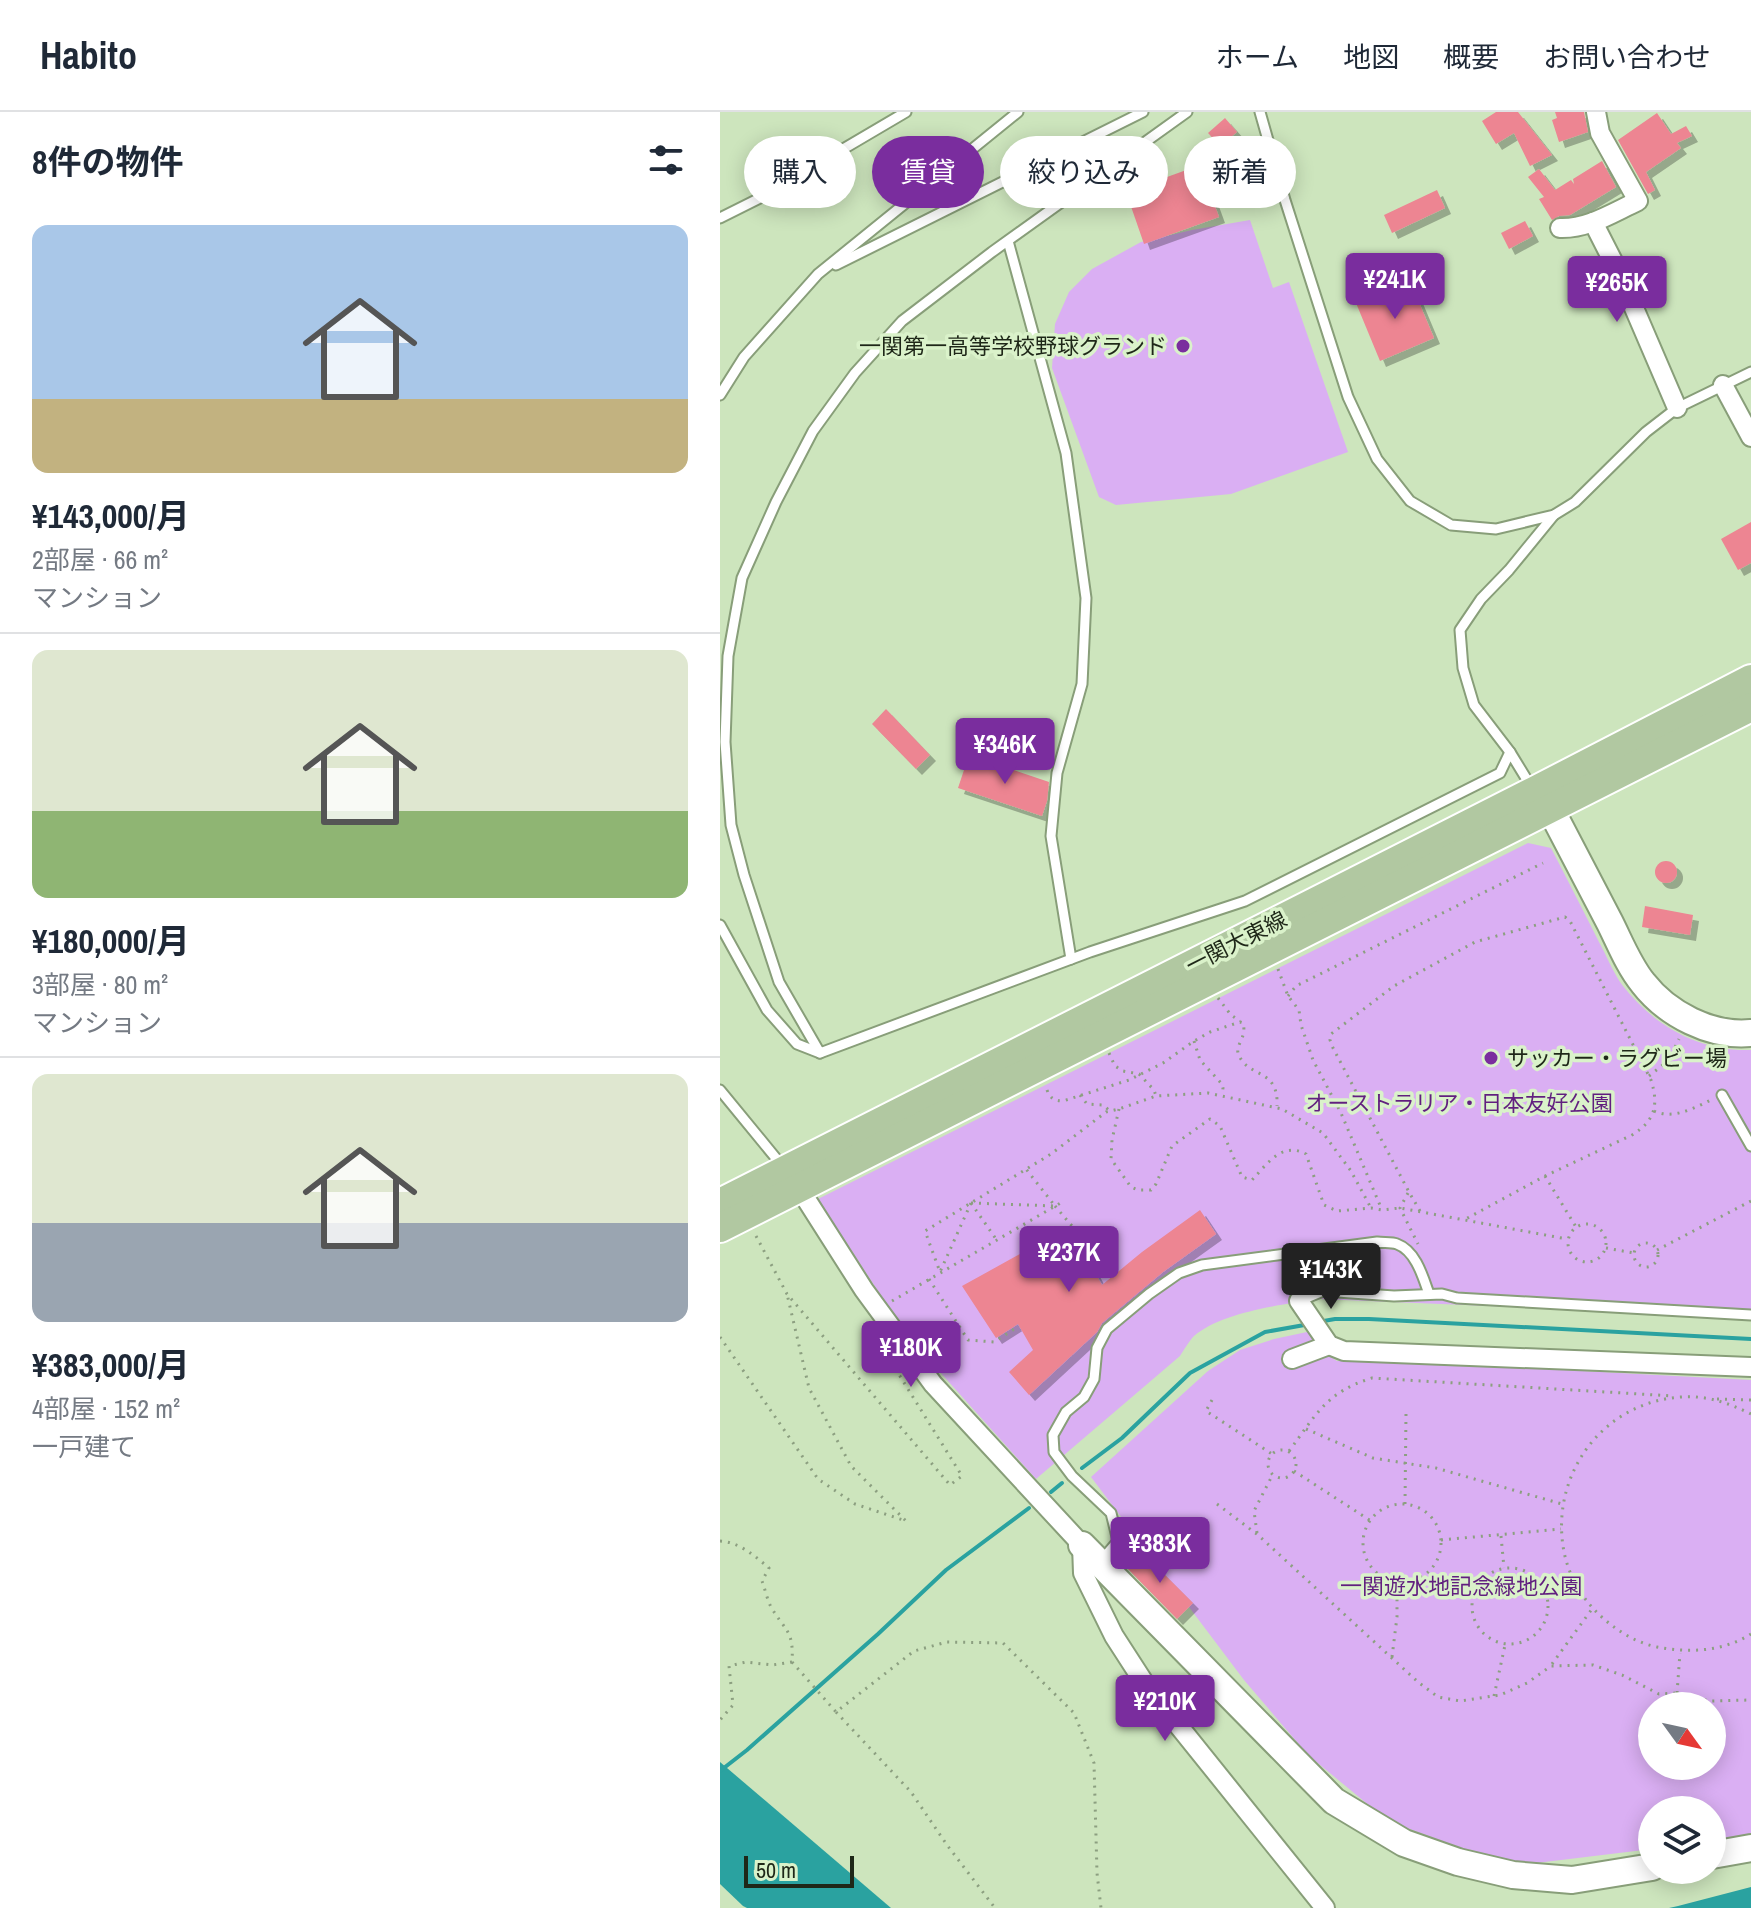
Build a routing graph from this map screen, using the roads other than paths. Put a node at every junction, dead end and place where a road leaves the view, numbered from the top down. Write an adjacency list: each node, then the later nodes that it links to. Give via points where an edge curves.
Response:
1 (906, 112): 7 (lane)
2 (1018, 112): 11 (lane)
3 (1143, 112): 11 (lane)
4 (1187, 112): 10 (lane)
5 (1260, 112): 17 (lane, via 1348,397 1377,459 1410,501 1451,525 1496,529)
6 (1596, 112): 8 (street, via 1600,133 1638,201)
7 (720, 218)
8 (1593, 222): 9 (street); 15 (street)
9 (1560, 228)
10 (1008, 241): 23 (lane, via 1066,453 1086,598 1082,684 1057,773 1051,836); 25 (lane, via 902,321 855,373 813,431 742,578 728,656 725,742 731,825 779,982)
11 (818, 274): 14 (lane, via 744,357)
12 (1751, 372): 13 (lane)
13 (1723, 385): 15 (lane); 16 (street)
14 (720, 395)
15 (1677, 408): 17 (lane)
16 (1751, 437)
17 (1554, 515): 20 (lane, via 1460,630 1463,668 1474,705)
18 (1751, 679): 21 (main road, 一関大東線)
19 (1751, 707): 21 (main road, 一関大東線)
20 (1510, 752): 21 (lane); 23 (lane, via 1500,773 1245,901)
21 (1542, 799): 24 (street, via 1642,983 1663,1003 1703,1026); 29 (main road, 一関大東線)
22 (720, 925): 25 (lane, via 767,1010 797,1044)
23 (1071, 959): 25 (lane)
24 (1751, 1033)
25 (820, 1053)
26 (720, 1090): 29 (lane)
27 (1722, 1095): 28 (lane)
28 (1751, 1146)
29 (793, 1179): 30 (main road, 一関大東線); 39 (street, via 933,1384)
30 (765, 1193): 31 (main road, 一関大東線); 32 (main road, 一関大東線)
31 (720, 1203)
32 (720, 1228)
33 (1429, 1294): 34 (lane, via 1323,1291); 35 (lane); 39 (lane, via 1411,1256 1398,1244 1377,1242 1202,1265 1179,1273 1149,1294 1107,1329 1097,1348 1094,1379 1053,1435 1054,1452 1111,1513 1118,1541)
34 (1299, 1301): 36 (street)
35 (1751, 1315)
36 (1329, 1345): 37 (street); 38 (street, via 1344,1351)
37 (1292, 1359)
38 (1751, 1367)
39 (1090, 1554): 42 (street, via 1334,1801 1404,1843 1513,1875 1572,1880); 43 (street, via 1083,1573 1145,1684)
40 (1751, 1848): 41 (street)
41 (1726, 1852)
42 (1638, 1869)
43 (1325, 1908)

